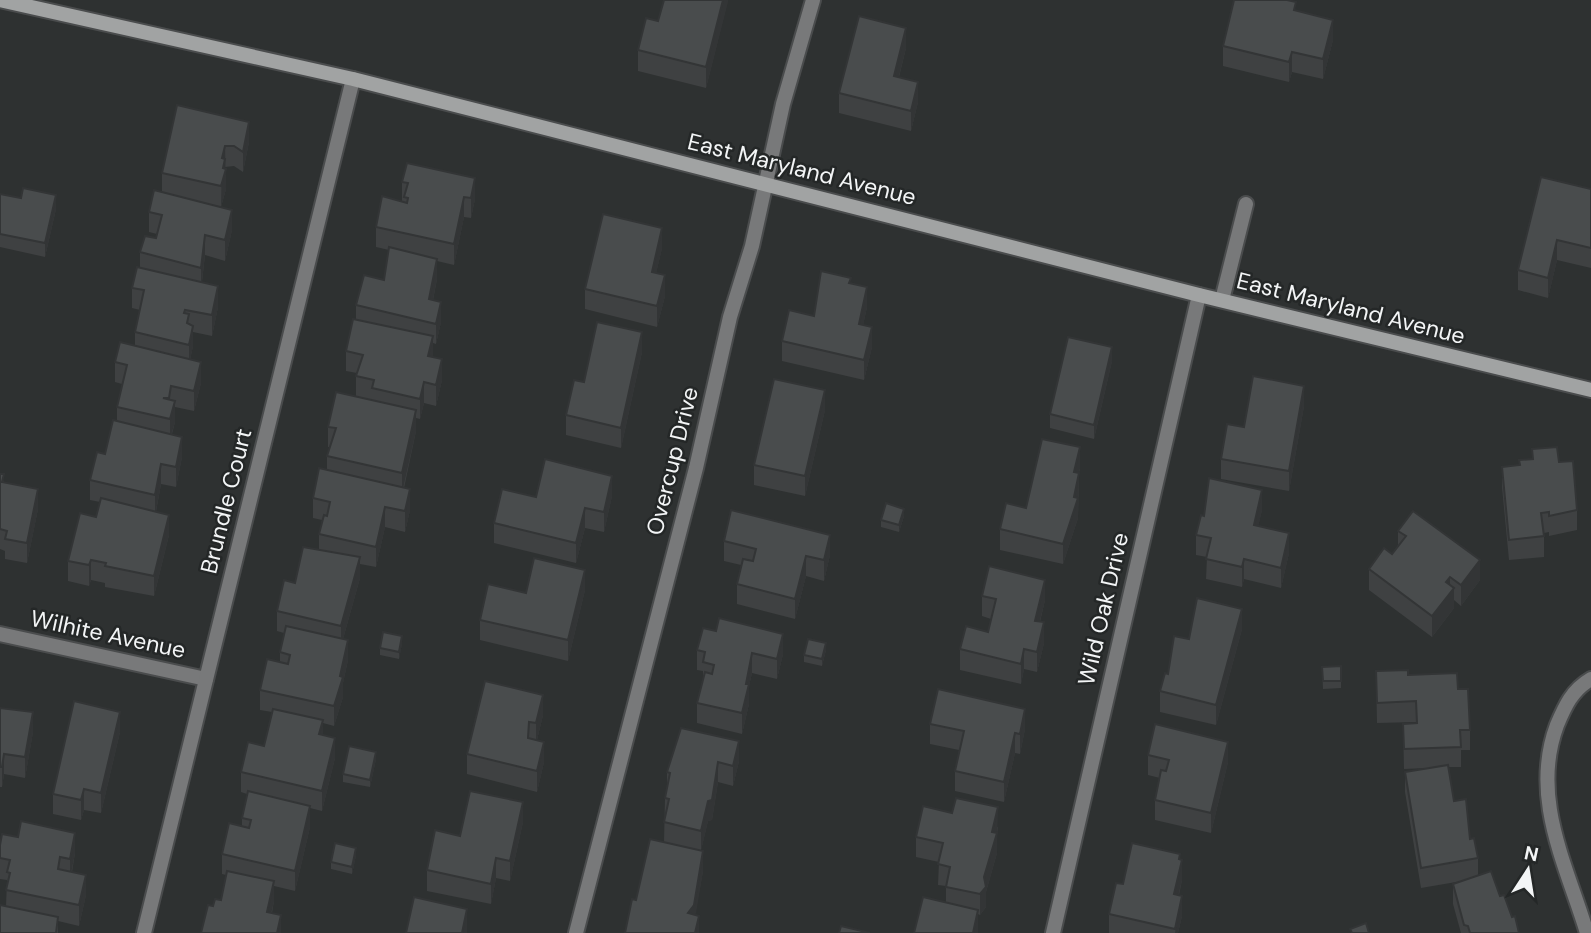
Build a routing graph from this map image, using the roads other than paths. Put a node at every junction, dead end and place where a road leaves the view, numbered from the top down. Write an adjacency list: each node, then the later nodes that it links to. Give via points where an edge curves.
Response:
1 (0, 0): 3 (street, East Maryland Avenue)
2 (813, 0): 4 (street, Overcup Drive)
3 (354, 79): 4 (street, East Maryland Avenue); 10 (street, Brundle Court)
4 (765, 183): 6 (street, East Maryland Avenue); 13 (street, Overcup Drive)
5 (1246, 204): 7 (street)
6 (1199, 295): 7 (street, East Maryland Avenue); 14 (street, Wild Oak Drive)
7 (1222, 300): 8 (street, East Maryland Avenue)
8 (1591, 390)
9 (0, 634): 10 (street, Wilhite Avenue)
10 (206, 679): 12 (street, Brundle Court)
11 (1591, 679): 15 (street, via 1564,707 1546,769 1550,820)
12 (144, 933)
13 (576, 933)
14 (1053, 933)
15 (1587, 933)

